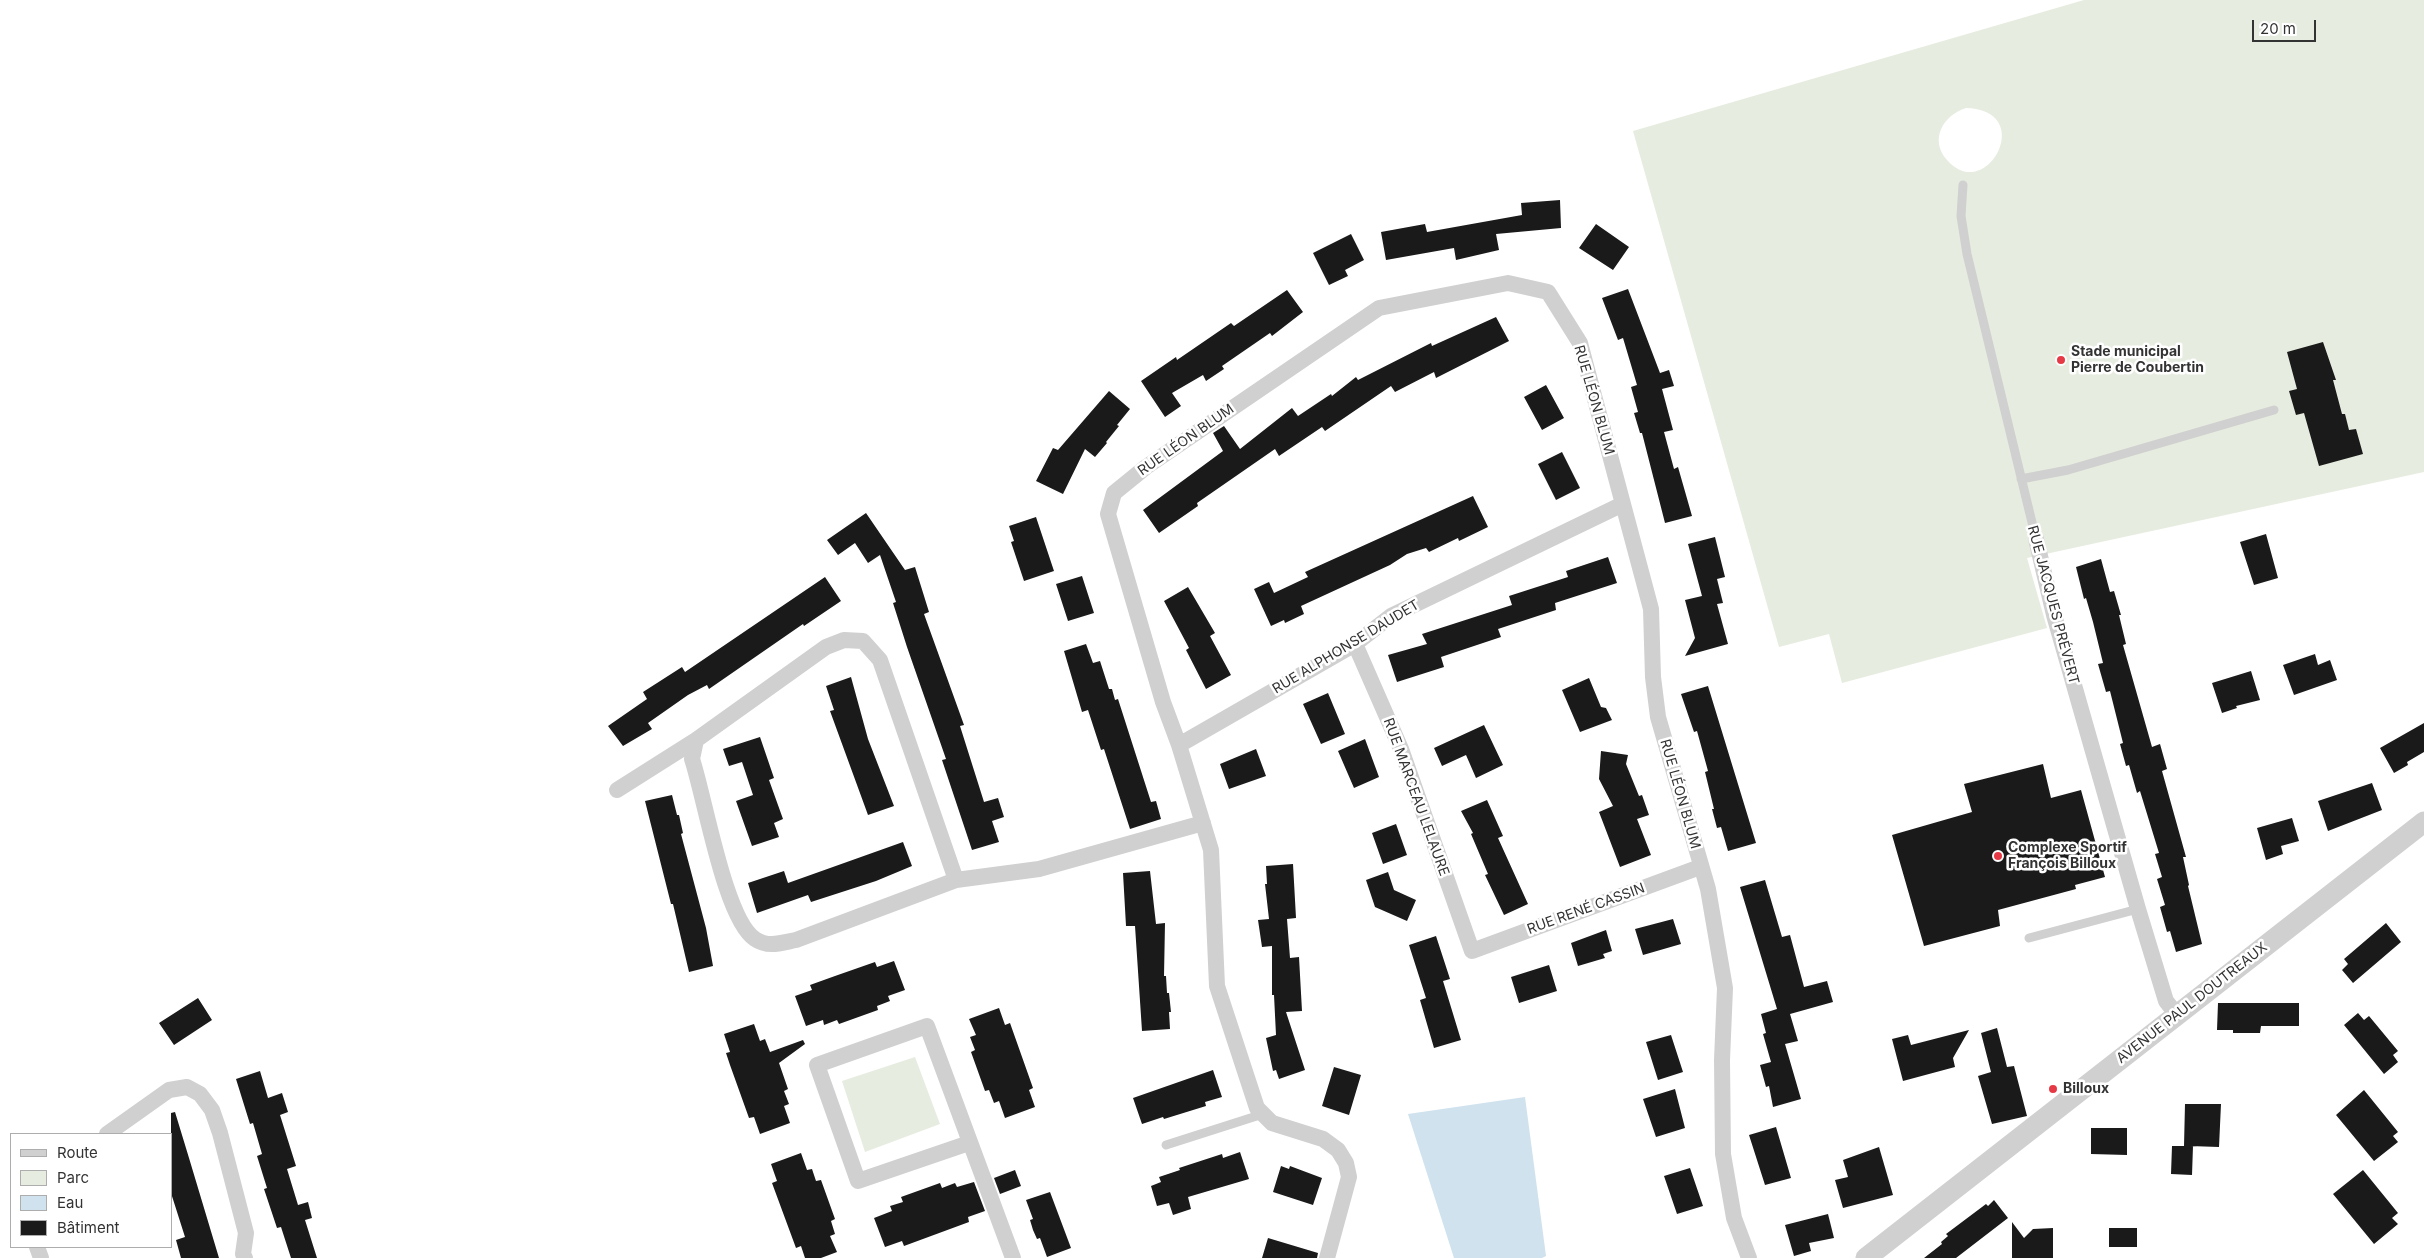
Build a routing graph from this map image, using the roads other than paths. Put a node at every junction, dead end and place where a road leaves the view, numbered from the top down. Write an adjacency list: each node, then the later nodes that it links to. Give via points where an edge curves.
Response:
1 (1963, 186): 3 (lane, RUE JACQUES PRÉVERT, via 1961,216 1967,254)
2 (2274, 410): 3 (lane, via 2068,470)
3 (2022, 480): 5 (lane, RUE JACQUES PRÉVERT)
4 (1623, 504): 6 (street, RUE ALPHONSE DAUDET, via 1391,616); 8 (street, RUE LÉON BLUM, via 1580,343 1548,292 1508,283 1379,308 1146,467 1114,493 1108,514 1163,702); 12 (street, RUE LÉON BLUM, via 1652,609 1653,677 1658,717)
5 (2036, 539): 14 (street, RUE JACQUES PRÉVERT, via 2054,615)
6 (1355, 644): 8 (street, RUE ALPHONSE DAUDET); 16 (street, RUE MARCEAU LELAURE, via 1401,749)
7 (696, 740): 9 (street); 13 (street, via 692,759 729,898 740,924 755,939 771,946 796,940); 13 (street, via 826,647 844,640 863,641 880,660)
8 (1179, 745): 10 (street, RUE LÉON BLUM)
9 (617, 790)
10 (1203, 823): 13 (street, via 1040,870); 18 (street, RUE LÉON BLUM, via 1211,850 1217,986 1257,1108)
11 (2422, 828): 17 (street, AVENUE PAUL DOUTREAUX)
12 (1700, 867): 16 (street, RUE RENÉ CASSIN); 25 (street, RUE LÉON BLUM, via 1708,889 1725,988 1723,1154 1734,1218)
13 (956, 880)
14 (2138, 909): 15 (lane); 17 (street, RUE JACQUES PRÉVERT, via 2166,1001)
15 (2029, 938)
16 (1472, 951)
17 (2177, 1015): 26 (street, AVENUE PAUL DOUTREAUX)
18 (1263, 1114): 21 (lane); 24 (street, via 1272,1123 1323,1139 1338,1150 1346,1163 1349,1177)
19 (108, 1133): 22 (street, via 169,1090 187,1087 200,1094 212,1110 220,1134 246,1233)
20 (969, 1143): 20 (street, via 926,1026 817,1065 858,1181); 23 (street)
21 (1166, 1145)
22 (244, 1258)
23 (1012, 1258)
24 (1327, 1258)
25 (1749, 1258)
26 (1866, 1258)

